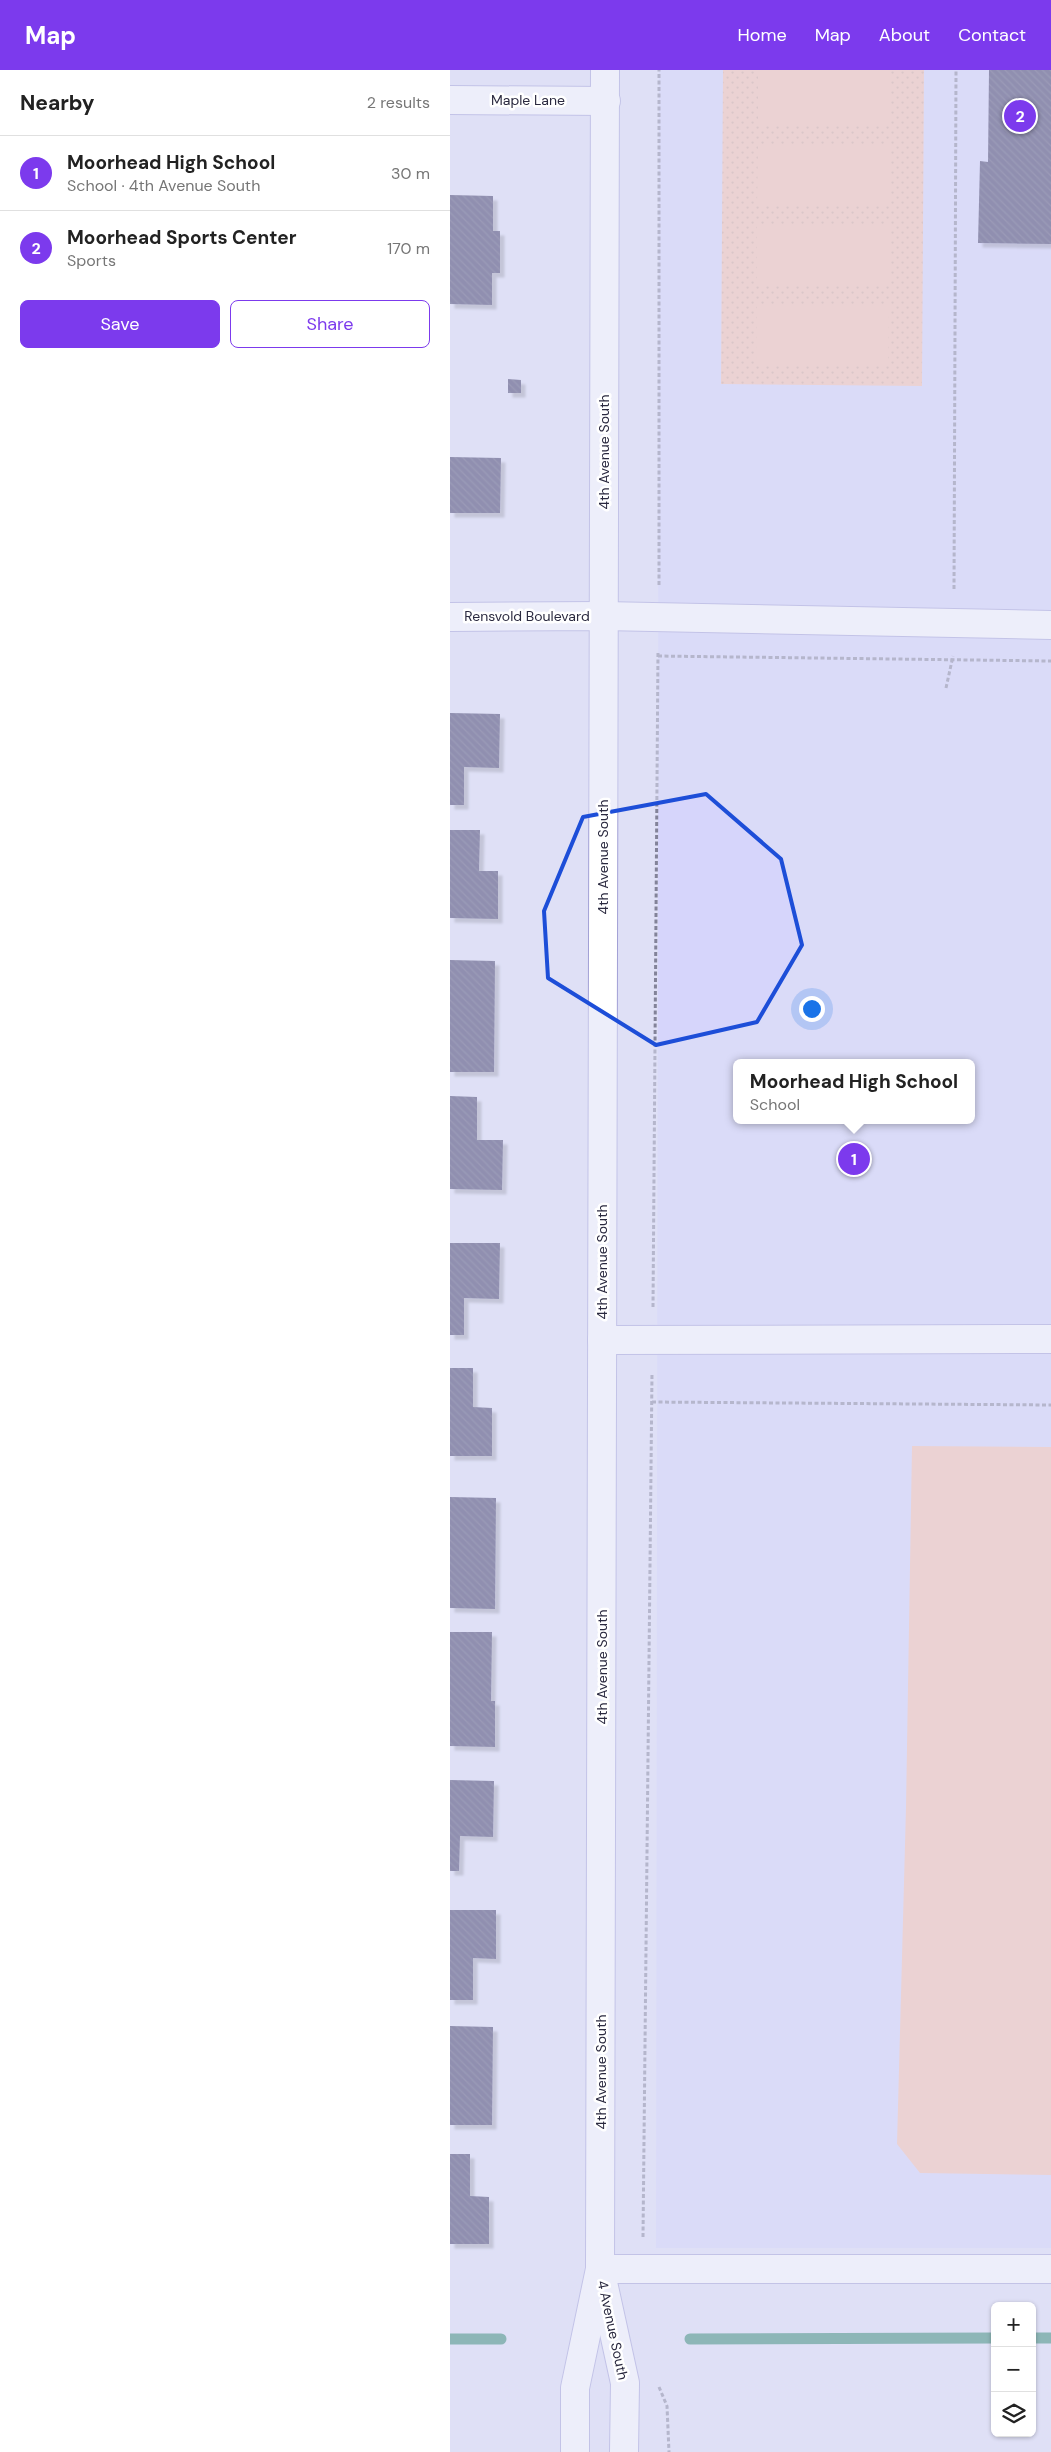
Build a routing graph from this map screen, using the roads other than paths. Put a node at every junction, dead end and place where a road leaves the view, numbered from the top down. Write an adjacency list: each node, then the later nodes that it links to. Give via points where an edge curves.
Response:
1 (606, 70): 3 (street, 4th Avenue South)
2 (450, 100): 3 (street, Maple Lane)
3 (606, 100): 5 (street, 4th Avenue South)
4 (450, 616): 5 (street, Rensvold Boulevard)
5 (604, 616): 6 (street, Rensvold Boulevard); 7 (street, 4th Avenue South)
6 (1051, 625)
7 (602, 1340): 8 (street); 9 (street, 4th Avenue South)
8 (1051, 1340)
9 (600, 2269): 10 (street); 11 (street, 4th Avenue South, via 576,2388); 12 (street, 4 Avenue South, via 625,2383)
10 (1051, 2269)
11 (575, 2452)
12 (624, 2452)

